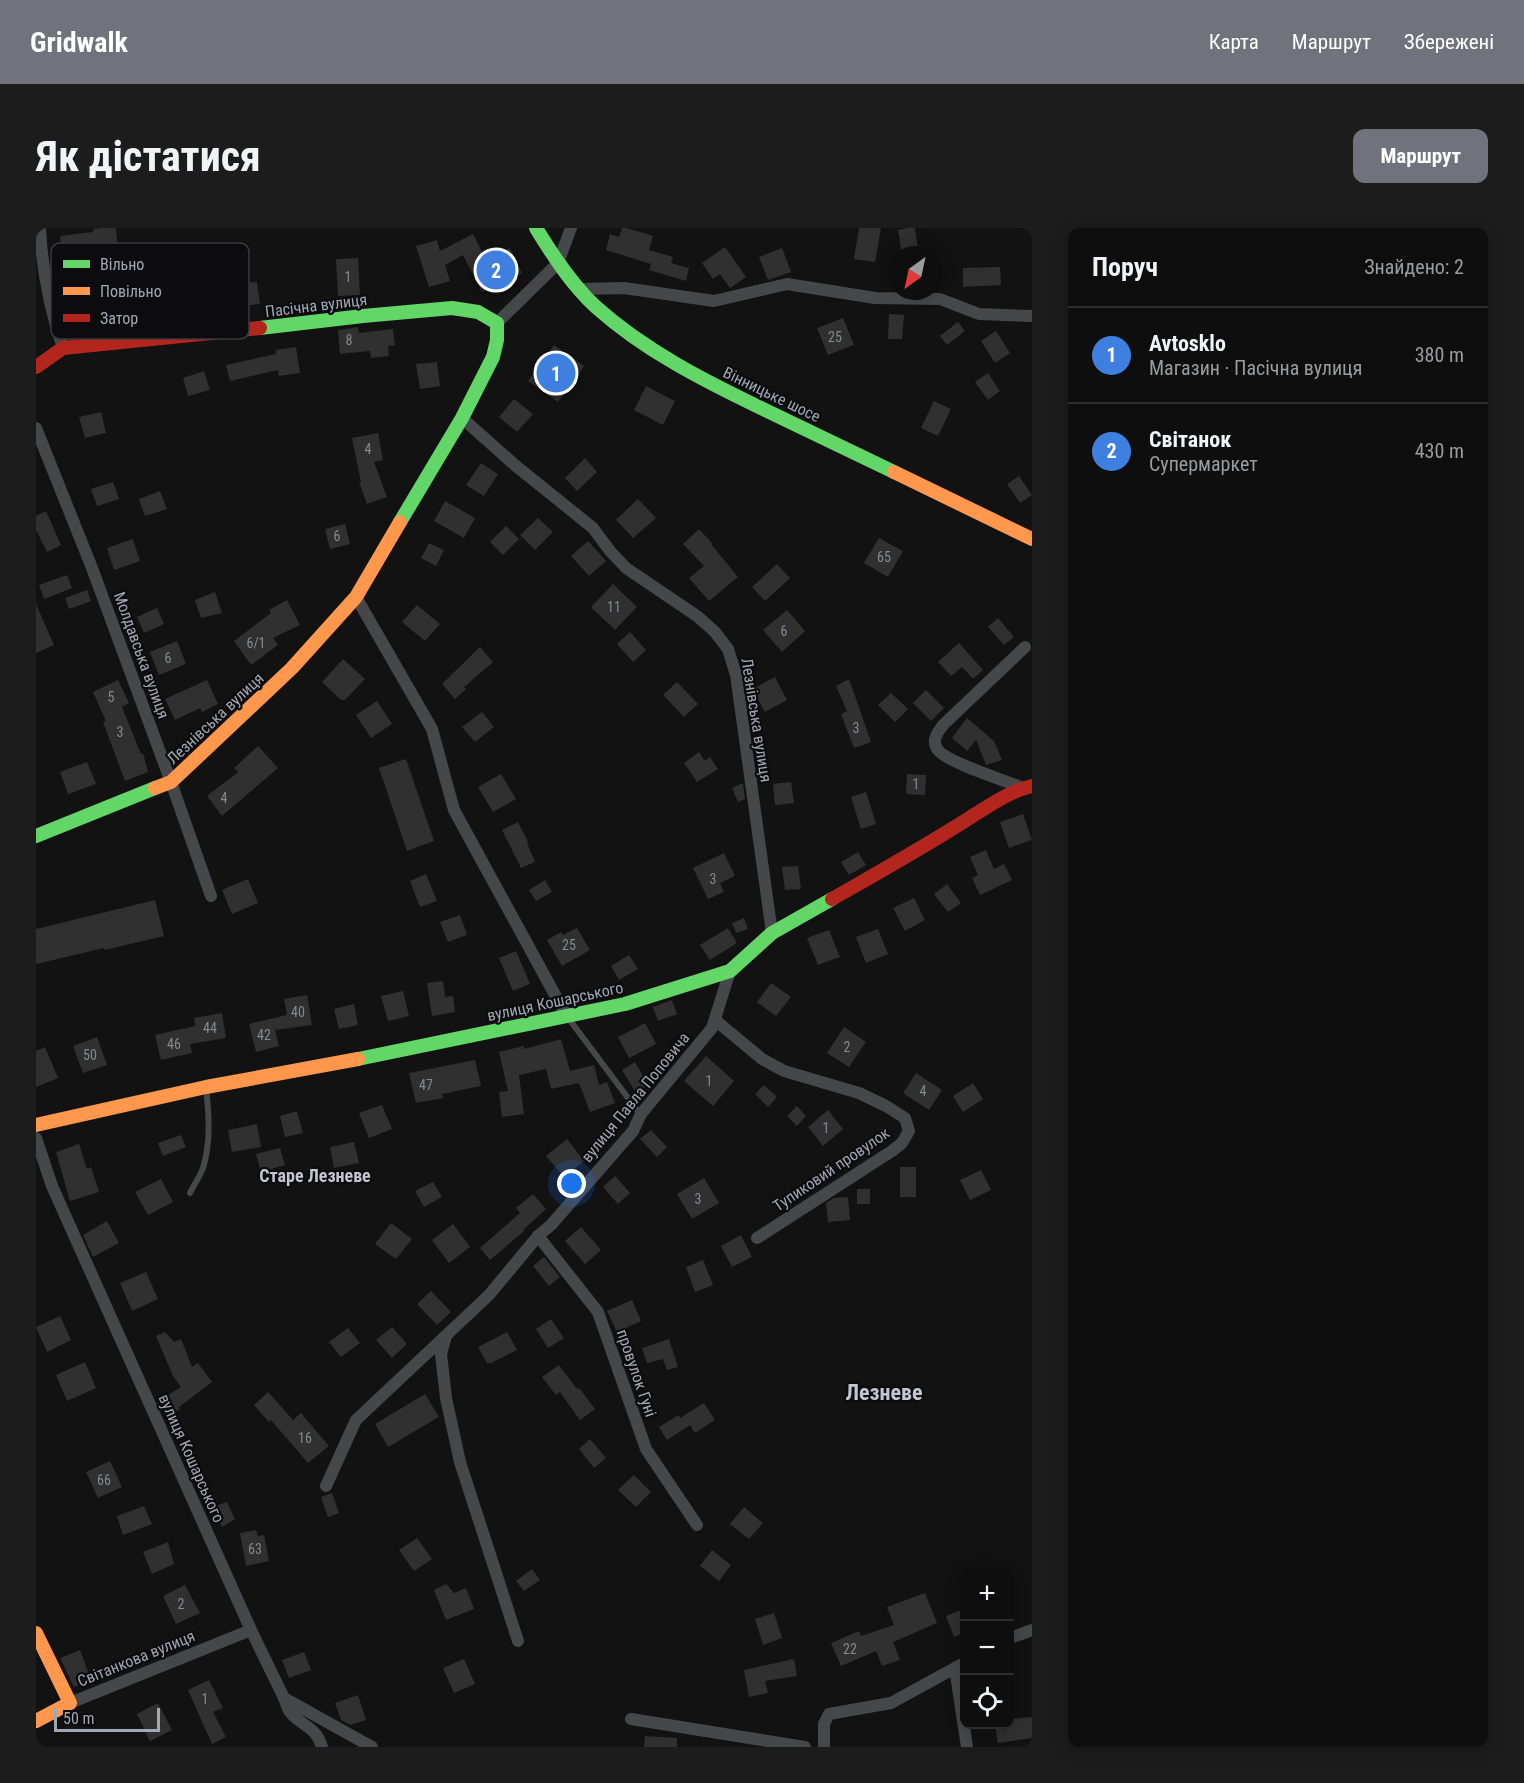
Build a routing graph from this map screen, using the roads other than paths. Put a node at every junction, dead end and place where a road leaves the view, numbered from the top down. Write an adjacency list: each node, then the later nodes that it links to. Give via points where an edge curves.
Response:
1 (40, 228): 6 (street)
2 (536, 228): 4 (street, Вінницьке шосе)
3 (571, 228): 4 (street)
4 (558, 262): 5 (street, Вінницьке шосе); 8 (street)
5 (580, 289): 7 (street, via 624,288 714,301 787,284 875,297 940,299 979,314); 16 (street, Вінницьке шосе, via 611,320 670,360)
6 (51, 303)
7 (1032, 316)
8 (497, 323): 9 (street, Пасічна вулиця, via 478,312 452,308); 14 (street, Лезнівська вулиця, via 493,357)
9 (249, 329)
10 (60, 339): 12 (street)
11 (153, 339): 12 (street, Пасічна вулиця)
12 (63, 348): 13 (street, Пасічна вулиця)
13 (36, 367)
14 (462, 418): 17 (street, Лезнівська вулиця); 23 (street, Лезнівська вулиця, via 593,528 626,568 698,616 728,649 736,675)
15 (36, 428): 19 (street, Молдавська вулиця)
16 (1032, 539)
17 (356, 597): 19 (street, Лезнівська вулиця, via 292,668); 25 (street, via 432,729 454,810)
18 (1025, 646): 20 (street, via 943,725 934,743 950,759)
19 (171, 782): 21 (street, Лезнівська вулиця); 22 (street, Молдавська вулиця)
20 (1028, 787): 23 (street, вулиця Кошарського)
21 (36, 836)
22 (211, 896)
23 (772, 933): 24 (street, вулиця Кошарського)
24 (730, 971): 25 (street, вулиця Кошарського, via 625,1004); 26 (street, вулиця Павла Поповича)
25 (567, 1015): 27 (street, вулиця Кошарського); 28 (lane)
26 (715, 1020): 28 (street, вулиця Павла Поповича); 33 (street, Тупиковий провулок, via 762,1059 784,1071 859,1092 904,1118 909,1131 892,1151)
27 (206, 1087): 29 (street, вулиця Кошарського); 31 (lane, via 206,1153)
28 (641, 1114): 32 (street, вулиця Павла Поповича, via 633,1131)
29 (36, 1125)
30 (36, 1137): 37 (street, вулиця Кошарського, via 52,1186)
31 (190, 1193)
32 (538, 1236): 34 (street, вулиця Павла Поповича, via 489,1295); 36 (street, провулок Гуні, via 598,1312 646,1449)
33 (758, 1238)
34 (446, 1336): 35 (street, вулиця Павла Поповича, via 356,1420); 41 (street, via 441,1354 460,1462)
35 (326, 1486)
36 (697, 1526)
37 (251, 1630): 44 (street, вулиця Кошарського); 45 (street, Світанкова вулиця)
38 (1032, 1630): 40 (street)
39 (36, 1634): 45 (street)
40 (1014, 1637)
41 (518, 1641)
42 (960, 1666): 51 (street, via 891,1702 829,1714 824,1724)
43 (961, 1675): 52 (street)
44 (284, 1698): 48 (street, вулиця Кошарського, via 289,1711 320,1738); 49 (street)
45 (70, 1703): 47 (street, Світанкова вулиця)
46 (631, 1719): 50 (street)
47 (36, 1721)
48 (322, 1747)
49 (372, 1747)
50 (805, 1747)
51 (824, 1747)
52 (967, 1747)

